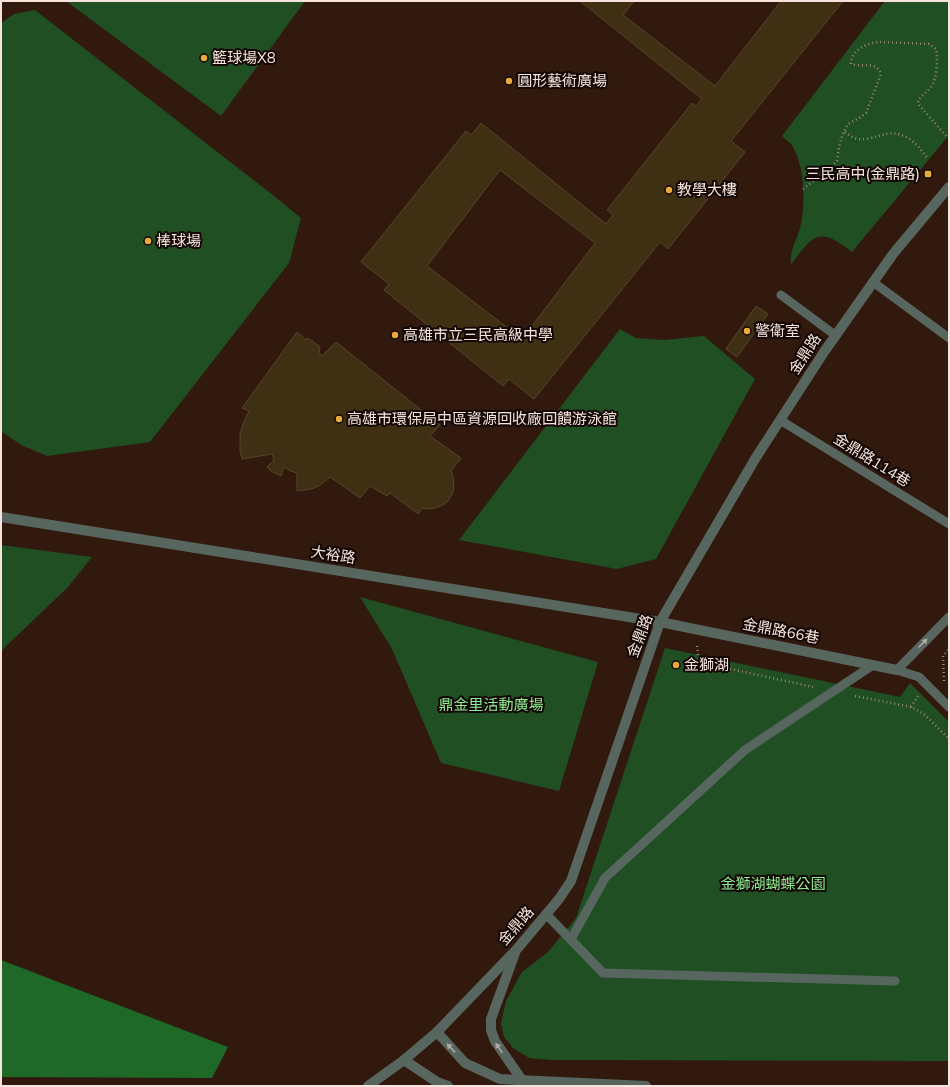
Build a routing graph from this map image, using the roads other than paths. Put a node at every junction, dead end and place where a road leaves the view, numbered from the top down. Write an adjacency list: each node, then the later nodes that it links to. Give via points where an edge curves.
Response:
1 (949, 187): 2 (street, 金鼎路)
2 (873, 282): 4 (street, 金鼎路); 5 (lane)
3 (781, 295): 4 (lane)
4 (835, 335): 6 (street, 金鼎路)
5 (949, 338)
6 (780, 420): 8 (lane, 金鼎路114巷); 10 (street, 金鼎路)
7 (1, 518): 10 (street, 大裕路)
8 (949, 524)
9 (949, 617): 12 (lane, one-way to 9)
10 (660, 622): 11 (street, 金鼎路66巷); 14 (street, 金鼎路, via 571,881)
11 (873, 665): 12 (street, 金鼎路66巷); 15 (lane, via 745,750 604,878)
12 (897, 670): 13 (lane, via 919,677)
13 (949, 707)
14 (546, 914): 15 (lane); 16 (street, 金鼎路)
15 (571, 939): 17 (lane, via 603,973)
16 (516, 949): 18 (street, 金鼎路); 20 (street, one-way to 16, via 494,1041 491,1030 491,1019)
17 (895, 981)
18 (437, 1032): 19 (street, 金鼎路); 20 (street, one-way to 18, via 500,1080 465,1063)
19 (404, 1060): 21 (street, 金鼎路); 22 (street, via 437,1082)
20 (522, 1080): 23 (street); 24 (street)
21 (368, 1086)
22 (448, 1086)
23 (510, 1086)
24 (646, 1086)

